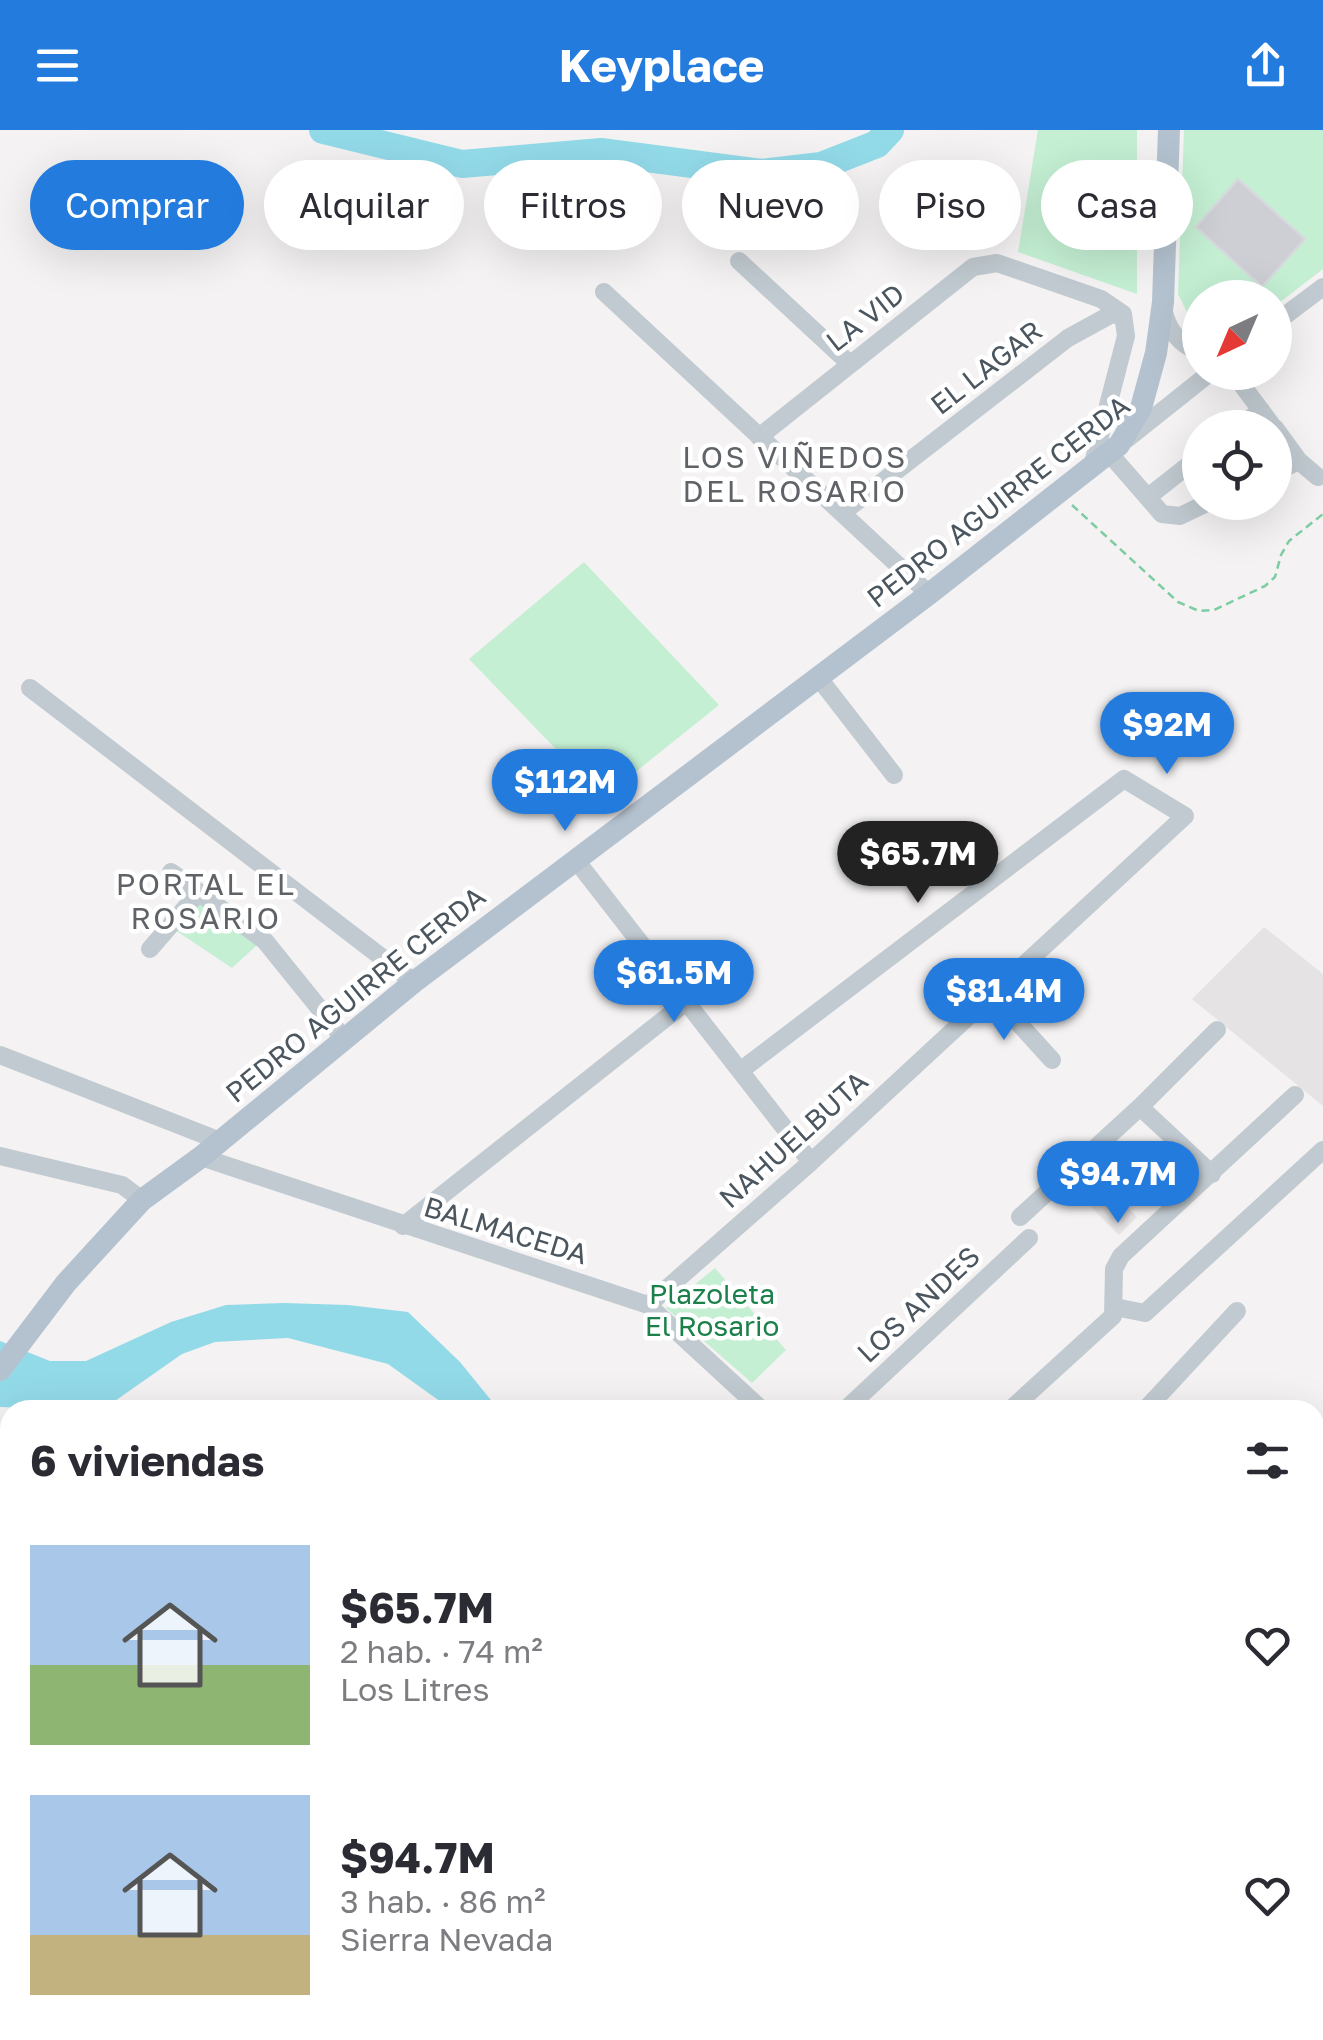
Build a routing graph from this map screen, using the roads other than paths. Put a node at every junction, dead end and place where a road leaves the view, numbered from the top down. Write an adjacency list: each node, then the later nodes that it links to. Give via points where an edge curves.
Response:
1 (1169, 130): 5 (main road)
2 (739, 261): 9 (street)
3 (1323, 288): 6 (street)
4 (604, 292): 13 (street)
5 (1163, 302): 8 (street, via 1172,334); 15 (main road, via 1145,394 1135,420)
6 (1292, 311)
7 (1123, 314): 9 (street, LA VID, via 1101,299 984,263); 15 (street, via 1126,336); 21 (street, EL LAGAR, via 1068,338)
8 (1182, 343)
9 (850, 364): 13 (street, LA VID)
10 (1188, 390): 15 (street, PEDRO AGUIRRE CERDA)
11 (1245, 390): 12 (street)
12 (1261, 410)
13 (759, 436): 21 (street)
14 (1292, 451): 16 (street)
15 (1107, 455): 20 (street); 23 (main road, PEDRO AGUIRRE CERDA)
16 (1299, 461): 17 (street); 19 (street)
17 (1292, 464)
18 (1182, 470): 20 (street)
19 (1318, 477)
20 (1148, 496): 22 (street, via 1162,514)
21 (842, 514): 23 (street)
22 (1182, 515)
23 (928, 594): 24 (main road, PEDRO AGUIRRE CERDA)
24 (818, 677): 26 (street); 27 (main road, PEDRO AGUIRRE CERDA)
25 (30, 688): 31 (street)
26 (894, 774)
27 (575, 859): 31 (main road, PEDRO AGUIRRE CERDA); 33 (street)
28 (170, 872): 29 (street)
29 (199, 892): 30 (street); 35 (street, via 265,941)
30 (150, 949)
31 (414, 982): 35 (main road, PEDRO AGUIRRE CERDA)
32 (992, 994): 37 (street); 38 (street, NAHUELBUTA, via 1185,816 1124,779); 45 (street, NAHUELBUTA)
33 (686, 1002): 38 (street); 49 (street)
34 (1217, 1030): 40 (street)
35 (345, 1040): 41 (main road, PEDRO AGUIRRE CERDA)
36 (0, 1054): 41 (street)
37 (1052, 1060)
38 (740, 1071): 45 (street)
39 (1295, 1094): 46 (street)
40 (1140, 1107): 46 (street); 48 (street)
41 (220, 1141): 44 (main road, PEDRO AGUIRRE CERDA)
42 (1323, 1150): 52 (street, via 1144,1313)
43 (0, 1156): 47 (street, via 122,1185)
44 (201, 1157): 47 (main road, PEDRO AGUIRRE CERDA); 49 (street, BALMACEDA)
45 (811, 1162): 51 (street, NAHUELBUTA)
46 (1212, 1174): 52 (street, via 1122,1256 1114,1269)
47 (142, 1200): 54 (main road, PEDRO AGUIRRE CERDA, via 66,1283)
48 (1020, 1217)
49 (403, 1226): 51 (street, BALMACEDA)
50 (1029, 1238): 56 (street, LOS ANDES)
51 (648, 1305): 55 (street, BALMACEDA)
52 (1115, 1307): 57 (street)
53 (1236, 1311): 58 (street)
54 (0, 1370)
55 (751, 1400)
56 (856, 1400)
57 (1021, 1400)
58 (1154, 1400)

